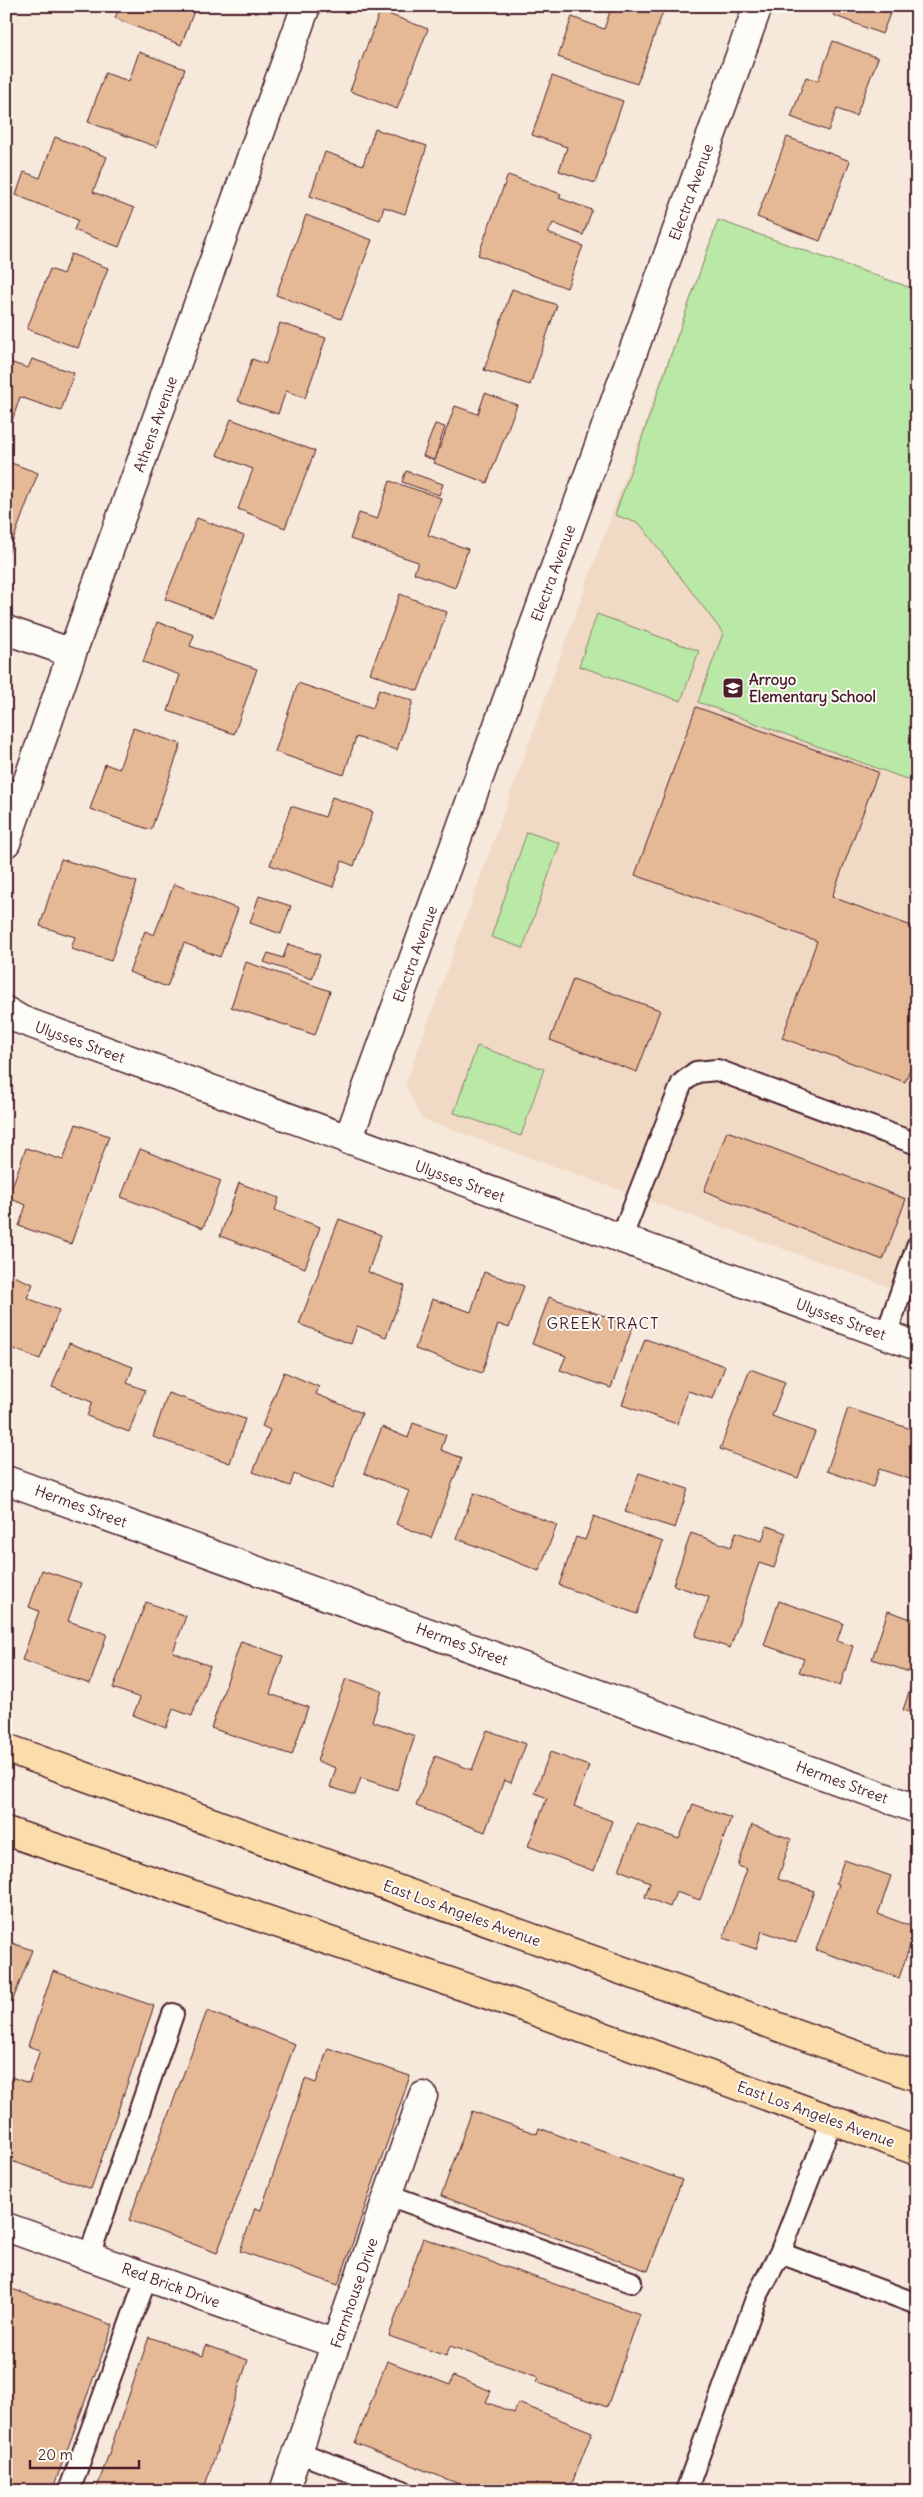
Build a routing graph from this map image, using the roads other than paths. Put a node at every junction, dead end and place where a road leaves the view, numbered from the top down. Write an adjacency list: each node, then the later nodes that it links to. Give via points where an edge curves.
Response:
1 (306, 6): 4 (street, Athens Avenue)
2 (758, 6): 7 (street, Electra Avenue)
3 (6, 630): 4 (street)
4 (72, 653): 5 (street, Athens Avenue)
5 (6, 843)
6 (6, 1011): 7 (street, Ulysses Street, via 30,1024)
7 (348, 1140): 9 (street, Ulysses Street)
8 (917, 1144): 9 (lane, via 717,1070 696,1072 682,1083)
9 (621, 1239): 11 (street, Ulysses Street)
10 (917, 1246): 11 (lane)
11 (886, 1335): 12 (street, Ulysses Street)
12 (917, 1346)
13 (6, 1480): 15 (street, Hermes Street)
14 (6, 1748): 18 (main road, East Los Angeles Avenue)
15 (917, 1809)
16 (6, 1831): 20 (main road, East Los Angeles Avenue, via 515,2004)
17 (173, 2014): 25 (lane)
18 (917, 2077)
19 (423, 2096): 22 (street, Farmhouse Drive)
20 (832, 2120): 21 (main road, East Los Angeles Avenue); 24 (lane)
21 (917, 2151)
22 (388, 2195): 27 (lane); 29 (street, Farmhouse Drive)
23 (6, 2226): 25 (street, Red Brick Drive)
24 (780, 2253): 28 (lane); 34 (lane, via 757,2296)
25 (89, 2256): 26 (street, Red Brick Drive)
26 (147, 2276): 29 (street, Red Brick Drive); 31 (lane)
27 (630, 2282)
28 (917, 2304)
29 (336, 2344): 30 (street, Farmhouse Drive)
30 (298, 2452): 32 (street, Farmhouse Drive); 33 (lane)
31 (69, 2491)
32 (284, 2491)
33 (403, 2491)
34 (686, 2491)

